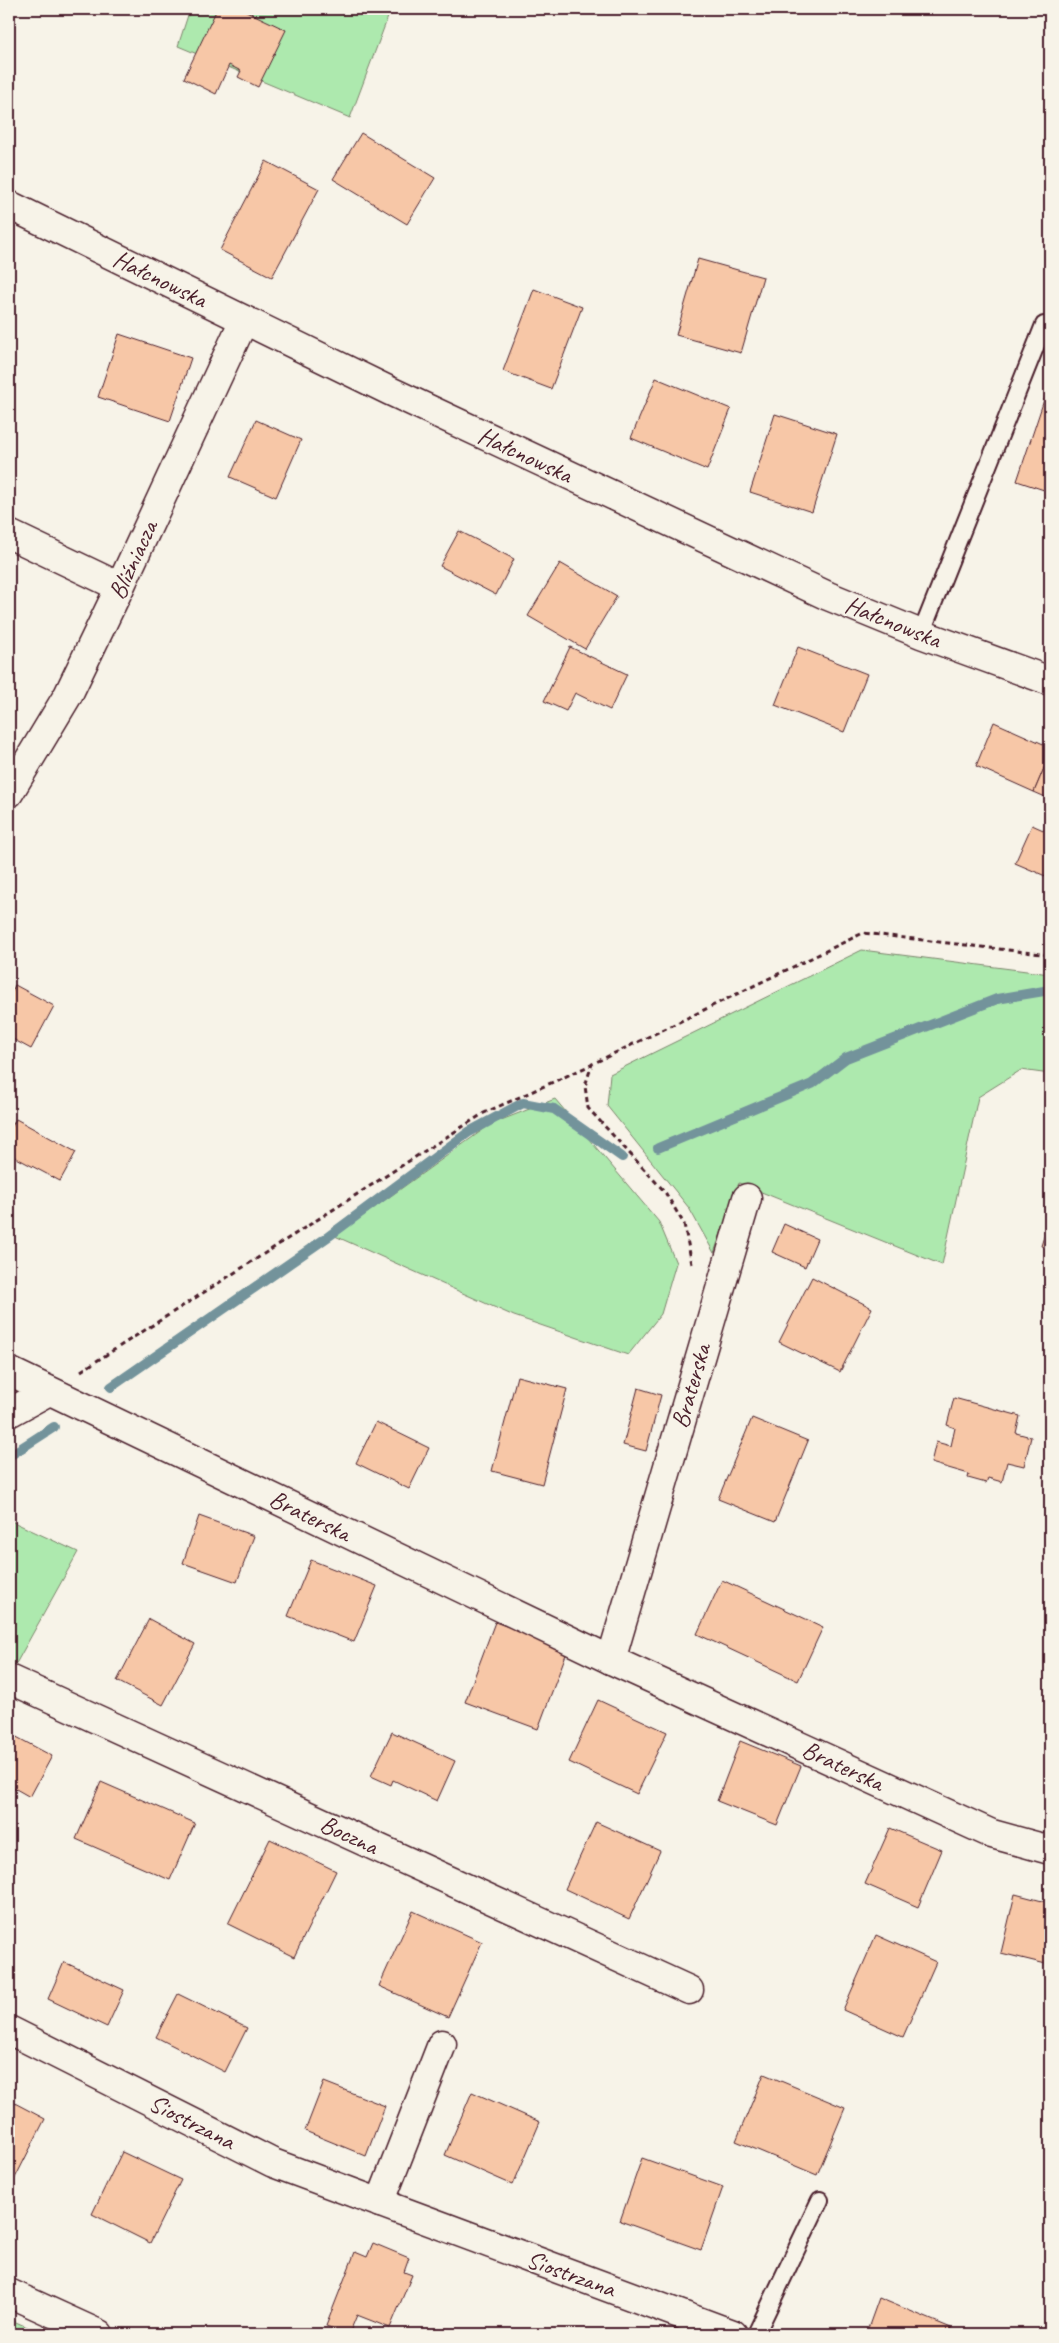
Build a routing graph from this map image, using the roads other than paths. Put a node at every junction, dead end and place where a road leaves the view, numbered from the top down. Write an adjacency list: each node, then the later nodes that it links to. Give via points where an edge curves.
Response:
1 (9, 206): 2 (street, Hałcnowska)
2 (244, 320): 5 (street, Bliźniacza); 6 (street, Hałcnowska, via 696,536)
3 (1044, 325): 6 (lane)
4 (9, 534): 5 (street)
5 (120, 588): 8 (street, Bliźniacza, via 68,695)
6 (921, 634): 7 (street, Hałcnowska)
7 (1050, 681)
8 (9, 793)
9 (746, 1198): 13 (street, Braterska)
10 (9, 1371): 11 (street, Braterska)
11 (49, 1391): 12 (street); 13 (street, Braterska)
12 (9, 1413)
13 (611, 1660): 15 (street, Braterska, via 992,1834)
14 (9, 1679): 16 (street, Boczna)
15 (1050, 1850)
16 (689, 1990)
17 (9, 2030): 20 (street, Siostrzana, via 273,2162)
18 (442, 2044): 20 (street)
19 (820, 2200): 24 (lane)
20 (380, 2203): 23 (street, Siostrzana)
21 (9, 2293): 22 (street)
22 (99, 2334)
23 (733, 2334)
24 (756, 2334)

